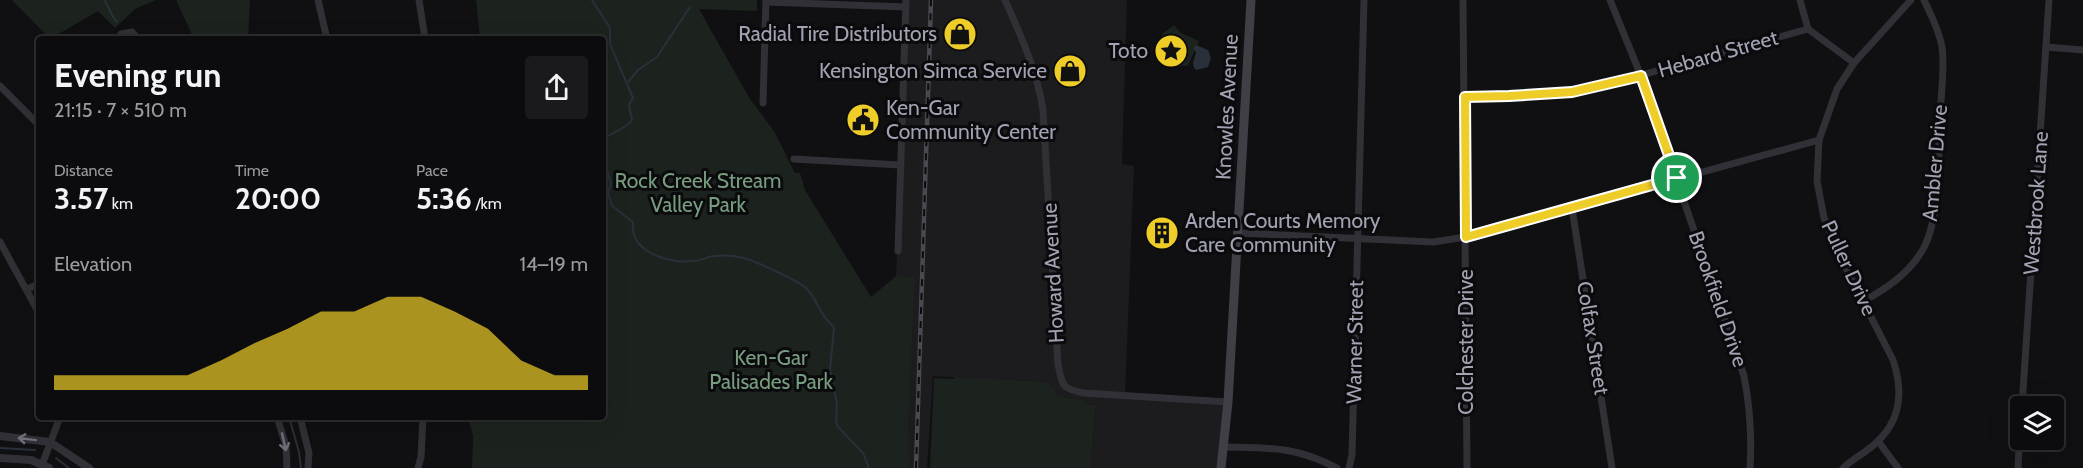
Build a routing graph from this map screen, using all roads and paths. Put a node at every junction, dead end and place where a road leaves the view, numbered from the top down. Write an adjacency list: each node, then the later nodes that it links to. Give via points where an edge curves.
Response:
1 (318, 0): 17 (street)
2 (420, 0): 18 (street)
3 (1005, 0): 42 (street, Howard Avenue, via 1031,59 1044,110 1062,385 1083,393)
4 (1251, 0): 32 (main road, Knowles Avenue)
5 (1364, 0): 34 (street, Warner Street)
6 (1463, 0): 24 (street, Colchester Drive)
7 (1610, 0): 22 (street, Brookfield Drive)
8 (1800, 0): 14 (street)
9 (1911, 0): 21 (street, Puller Drive)
10 (1924, 0): 39 (street, Ambler Drive, via 1938,32 1943,61 1933,219 1924,249 1911,267)
11 (2049, 0): 19 (street, Westbrook Lane)
12 (766, 1): 13 (street); 25 (street)
13 (906, 4): 29 (street)
14 (1809, 29): 21 (street); 22 (street, Hebard Street)
15 (120, 36): 16 (street, via 132,32)
16 (135, 36)
17 (326, 36)
18 (426, 36)
19 (2046, 47): 20 (street); 41 (street, Westbrook Lane)
20 (2083, 50)
21 (1854, 63): 27 (street, Puller Drive, via 1836,89)
22 (1641, 76): 24 (street, Hebard Street, via 1572,92); 30 (street, Brookfield Drive)
23 (0, 86): 26 (street)
24 (1465, 97): 33 (street, Colchester Drive)
25 (763, 103)
26 (36, 121)
27 (1819, 140): 30 (street); 39 (street, Puller Drive, via 1817,182 1824,218)
28 (794, 159): 29 (street)
29 (900, 165): 36 (street)
30 (1677, 178): 31 (street); 63 (street, Brookfield Drive, via 1744,376 1750,405)
31 (1572, 208): 33 (street); 62 (street, Colfax Street)
32 (1239, 233): 34 (street); 42 (main road, Knowles Avenue)
33 (1466, 237): 34 (street, via 1433,242); 61 (street, Colchester Drive)
34 (1358, 238): 60 (street, Warner Street)
35 (0, 242): 38 (street)
36 (898, 251)
37 (36, 285): 38 (street)
38 (27, 289): 40 (street)
39 (1864, 301): 48 (street, Puller Drive, via 1898,375 1900,395 1895,417)
40 (36, 307)
41 (2023, 396)
42 (1228, 402): 50 (main road, Knowles Avenue)
43 (59, 420): 49 (street)
44 (278, 420): 55 (street, one-way to 55)
45 (301, 420): 56 (street, via 309,453)
46 (423, 420): 57 (street)
47 (0, 436): 49 (street, one-way to 47)
48 (1878, 441): 64 (street, Puller Drive); 65 (street)
49 (50, 442): 53 (street); 54 (street)
50 (1225, 447): 58 (main road, Knowles Avenue); 59 (street, via 1291,450)
51 (2019, 450): 66 (street)
52 (0, 458): 53 (street, via 31,460)
53 (45, 466)
54 (88, 468)
55 (287, 468)
56 (308, 468)
57 (418, 468)
58 (1221, 468)
59 (1337, 468)
60 (1349, 468)
61 (1467, 468)
62 (1612, 468)
63 (1750, 468)
64 (1844, 468)
65 (1898, 468)
66 (2018, 468)

